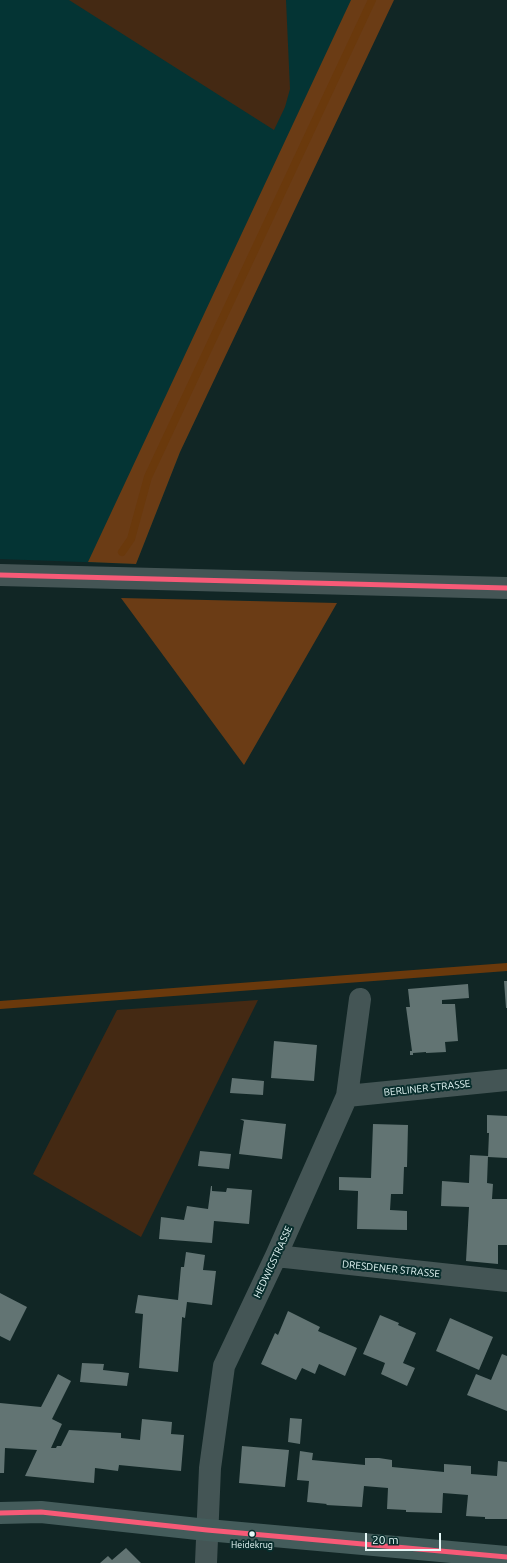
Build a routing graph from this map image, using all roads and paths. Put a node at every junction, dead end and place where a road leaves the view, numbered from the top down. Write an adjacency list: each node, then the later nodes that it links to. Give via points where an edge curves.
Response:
1 (0, 575): 2 (street)
2 (507, 588)
3 (360, 999): 5 (street, HEDWIGSTRASSE)
4 (507, 1080): 5 (street, BERLINER STRASSE)
5 (347, 1096): 6 (street, HEDWIGSTRASSE)
6 (276, 1256): 7 (street, DRESDENER STRASSE); 9 (street, HEDWIGSTRASSE, via 224,1366 210,1468)
7 (507, 1281)
8 (0, 1513): 9 (street, via 41,1512)
9 (207, 1530): 10 (street); 11 (street, HEDWIGSTRASSE)
10 (507, 1557)
11 (206, 1563)

